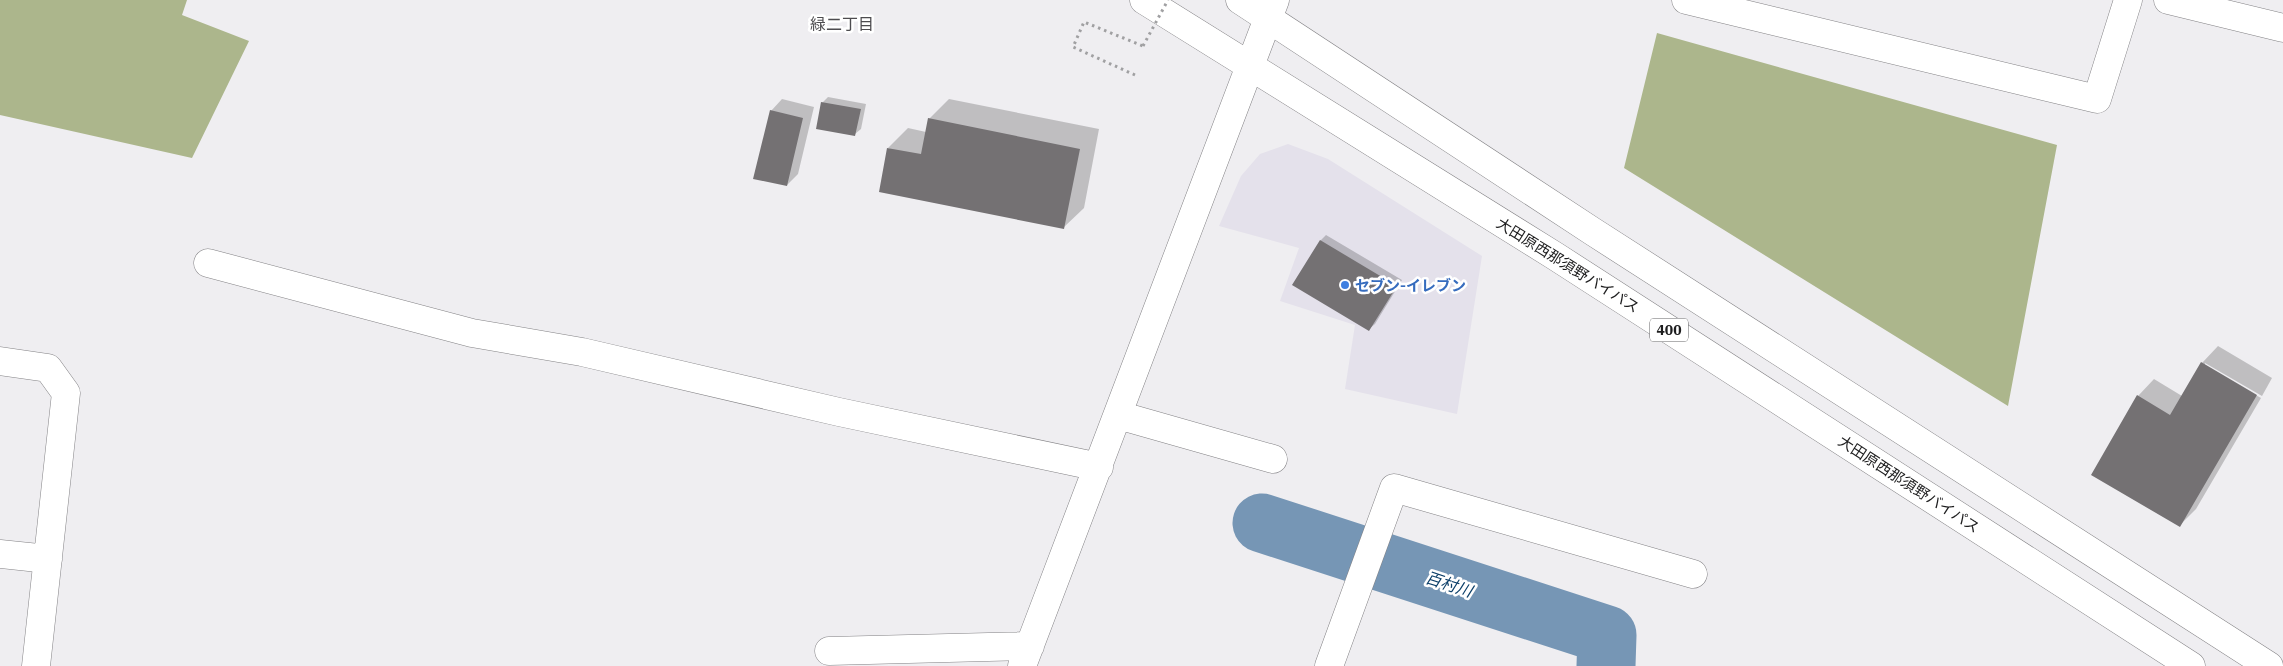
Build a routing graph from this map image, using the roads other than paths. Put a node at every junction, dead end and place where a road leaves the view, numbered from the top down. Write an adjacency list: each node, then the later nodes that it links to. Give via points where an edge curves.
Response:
1 (1144, 0): 8 (main road, 大田原西那須野バイパス / 400)
2 (1240, 0): 6 (main road, 400)
3 (1686, 0): 4 (main road, via 2097,99)
4 (2128, 0)
5 (2168, 0): 7 (main road)
6 (1272, 9): 8 (main road); 22 (main road, 400, via 1600,236)
7 (2283, 28)
8 (1250, 68): 11 (main road); 21 (main road, 大田原西那須野バイパス / 400, via 1555,256)
9 (208, 263): 13 (main road, via 472,333 582,352 838,412)
10 (0, 360): 15 (main road, via 48,368 66,393)
11 (1118, 415): 12 (main road); 13 (main road)
12 (1273, 459)
13 (1099, 467): 18 (main road)
14 (0, 554): 15 (main road)
15 (48, 559): 19 (main road)
16 (1693, 574): 20 (main road, via 1394,488)
17 (829, 651): 18 (main road)
18 (1026, 656)
19 (36, 666)
20 (1329, 666)
21 (2191, 666)
22 (2269, 666)

